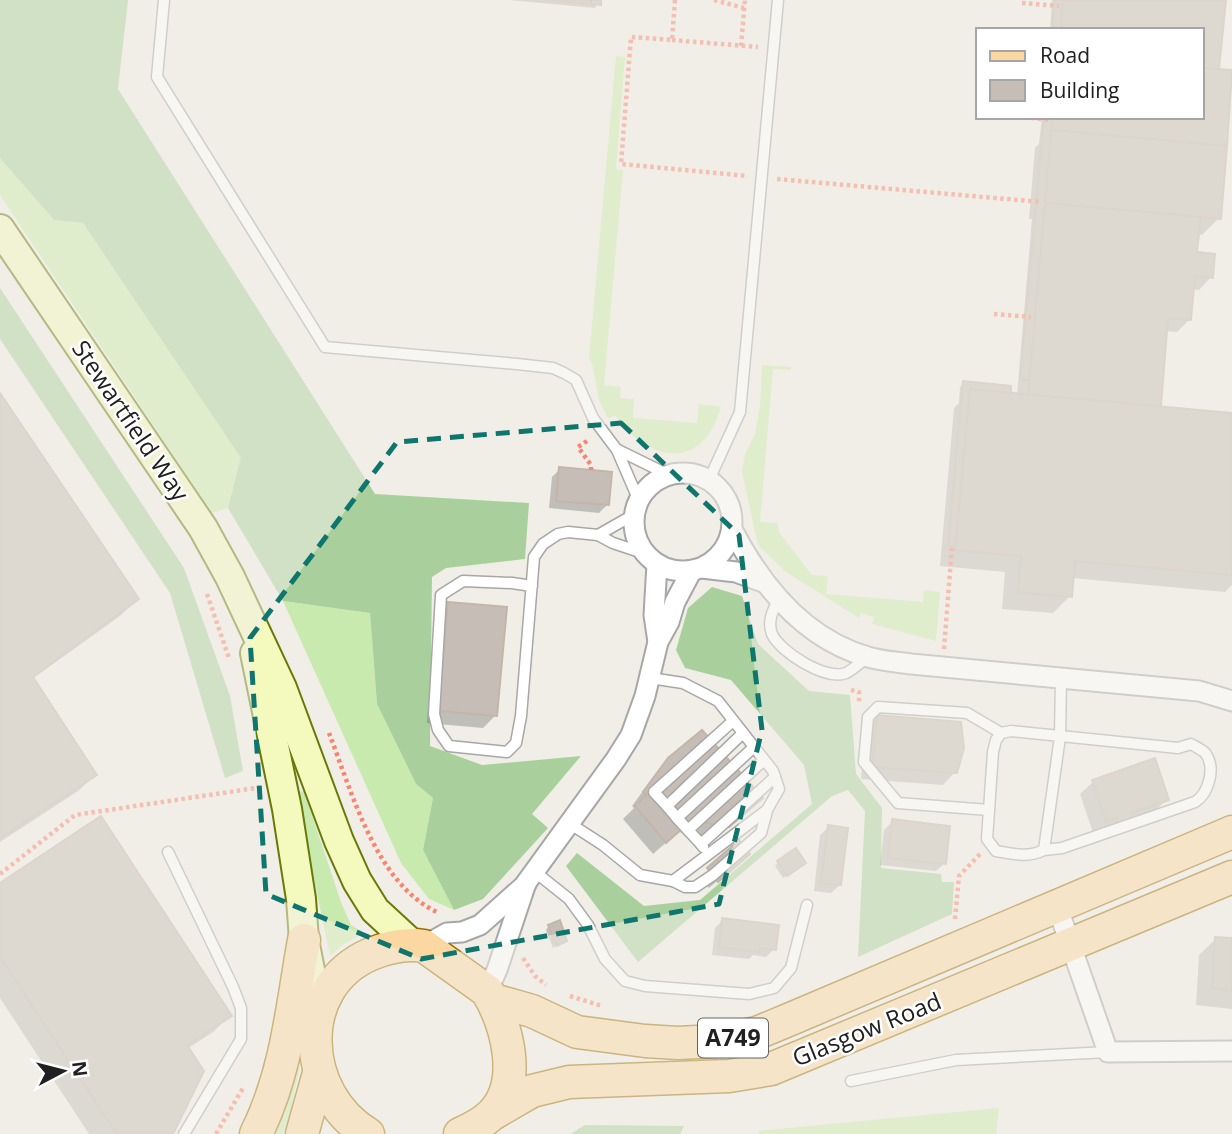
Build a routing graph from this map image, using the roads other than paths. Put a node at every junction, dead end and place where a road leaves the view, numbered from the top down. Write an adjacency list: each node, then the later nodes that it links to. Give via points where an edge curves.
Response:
1 (164, 0): 4 (lane, via 157,77 326,347 553,368 576,380 593,418)
2 (778, 0): 6 (lane, via 740,412)
3 (0, 229): 15 (street, Stewartfield Way, via 203,528)
4 (617, 450): 5 (lane); 7 (lane)
5 (669, 475): 6 (street, via 690,473); 7 (street, via 651,485)
6 (709, 480): 8 (street, via 728,501)
7 (637, 507): 9 (lane); 10 (street, via 639,542)
8 (732, 529): 11 (street, via 722,552); 12 (street)
9 (598, 535): 10 (lane); 13 (lane, via 568,532 543,544 534,557)
10 (652, 559): 11 (street, via 671,570); 16 (street)
11 (697, 569): 12 (street, via 736,572); 16 (street, via 675,602)
12 (763, 582): 14 (street)
13 (532, 586): 13 (lane, via 516,743 507,752 449,746 434,714 441,595 463,582)
14 (779, 598): 17 (street, via 815,632); 17 (lane, via 770,618 773,635 787,652 817,670 835,674 845,674)
15 (248, 620): 44 (street, Stewartfield Way, via 294,849); 45 (street, Stewartfield Way, via 282,688 357,881 375,910)
16 (658, 642): 18 (street)
17 (868, 657): 19 (street)
18 (650, 678): 21 (lane, via 683,683 718,701); 32 (street, via 631,735)
19 (1061, 678): 20 (street, via 1199,691); 24 (lane)
20 (1232, 700)
21 (733, 721): 22 (lane); 28 (lane, via 654,792)
22 (743, 733): 25 (lane); 28 (lane)
23 (1001, 733): 24 (lane); 30 (lane, via 993,752); 30 (lane, via 967,713 878,707 867,722 864,762 898,803)
24 (1060, 737): 36 (lane); 36 (lane, via 1178,748 1191,744 1205,752 1209,777 1204,797 1195,803)
25 (754, 747): 26 (lane); 31 (lane)
26 (764, 760): 27 (lane); 33 (lane)
27 (775, 777): 29 (lane, via 779,789); 35 (lane)
28 (667, 806): 31 (lane)
29 (767, 810): 38 (lane); 41 (lane, via 761,833 713,875 695,887)
30 (989, 810): 36 (lane, via 987,839 996,851 1020,855)
31 (677, 818): 33 (lane)
32 (569, 823): 39 (street); 41 (lane, via 640,875)
33 (688, 830): 35 (lane)
34 (1232, 832): 43 (main road, Glasgow Road / A749)
35 (701, 844): 38 (lane)
36 (1044, 850)
37 (168, 852): 56 (lane, via 241,1008 241,1039)
38 (709, 855): 41 (lane)
39 (530, 877): 42 (lane, via 569,899 604,959 625,981 645,986 750,994 774,988 791,968); 45 (street, via 480,925); 47 (street)
40 (1232, 877): 46 (main road, Glasgow Road / A749)
41 (673, 881)
42 (807, 905)
43 (1057, 906): 46 (street); 49 (main road, Glasgow Road / A749, via 774,1026 737,1038)
44 (304, 940): 48 (street, Stewartfield Way); 57 (main road, via 286,1051)
45 (419, 945): 47 (main road, A749); 48 (main road, via 386,948 364,957 326,995)
46 (1072, 945): 51 (street); 53 (main road, Glasgow Road / A749, via 771,1069)
47 (490, 995): 49 (main road, Glasgow Road / A749, via 577,1032 656,1042); 55 (main road, A749, via 509,1055 506,1087)
48 (319, 1015): 52 (main road)
49 (699, 1042): 53 (main road)
50 (1232, 1051): 51 (street)
51 (1108, 1052): 54 (lane, via 956,1060)
52 (319, 1073): 58 (main road); 59 (main road, via 335,1106)
53 (699, 1078): 55 (main road, Glasgow Road / A749, via 569,1082 532,1091)
54 (851, 1081)
55 (479, 1125)
56 (184, 1134)
57 (256, 1134)
58 (302, 1134)
59 (368, 1134)

